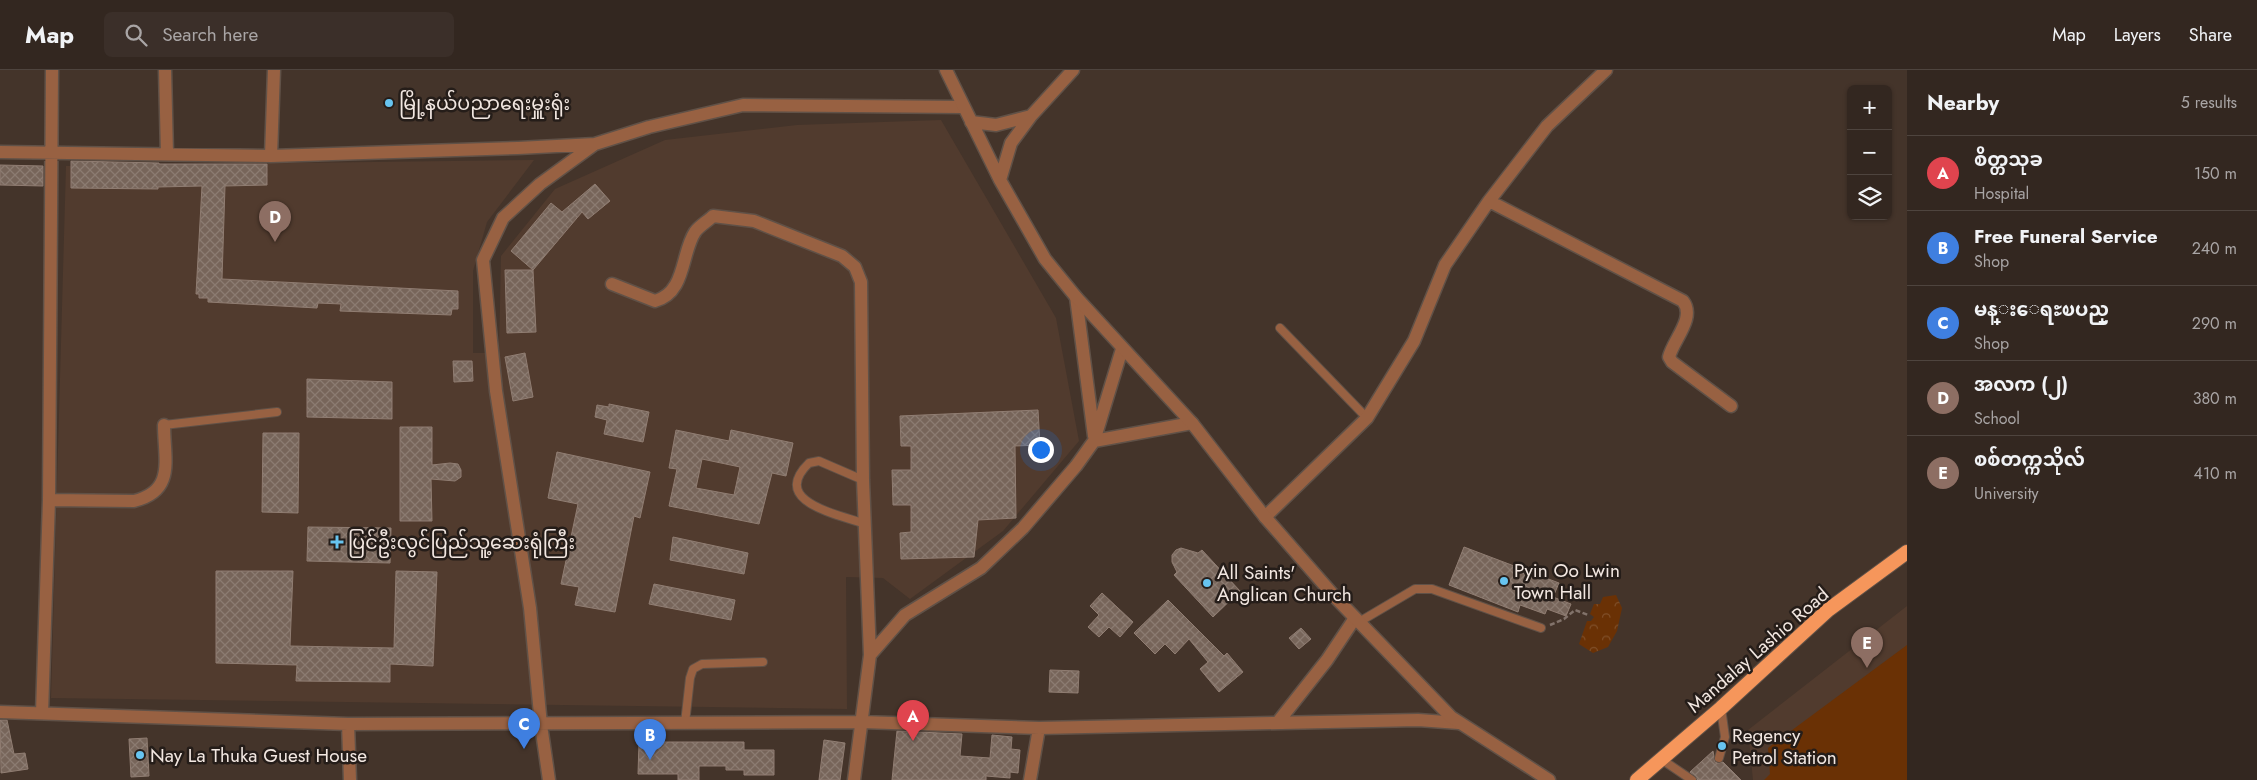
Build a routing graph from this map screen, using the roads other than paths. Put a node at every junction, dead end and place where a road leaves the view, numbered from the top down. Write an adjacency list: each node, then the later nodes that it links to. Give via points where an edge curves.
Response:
1 (52, 70): 12 (street)
2 (165, 70): 13 (street)
3 (274, 70): 14 (street)
4 (946, 70): 7 (street)
5 (1073, 70): 8 (street)
6 (1606, 70): 16 (street, via 1547,126)
7 (964, 107): 9 (street); 10 (street, via 743,105 649,127)
8 (1031, 116): 9 (street, via 996,125); 15 (street, via 1011,143)
9 (971, 122): 15 (street)
10 (595, 144): 14 (street); 44 (street, via 540,184 503,218 483,260 496,391 530,608)
11 (0, 152): 12 (street)
12 (51, 154): 13 (street); 28 (street)
13 (167, 154): 14 (street)
14 (271, 156)
15 (1000, 180): 18 (street, via 1045,259)
16 (1489, 201): 21 (street, via 1683,301 1688,309 1687,317 1668,357); 23 (street, via 1445,265 1414,341)
17 (612, 284): 27 (street, via 655,301 662,299 672,292 679,278 695,232 713,216 754,221 842,256 855,267 862,282)
18 (1076, 297): 20 (street); 26 (street)
19 (1280, 328): 23 (lane)
20 (1122, 349): 24 (street); 26 (street)
21 (1731, 406)
22 (277, 412): 25 (lane)
23 (1367, 418): 29 (street)
24 (1192, 424): 26 (street); 29 (street)
25 (164, 425): 28 (street, via 165,479 147,498 134,501)
26 (1094, 441): 34 (street, via 1023,528 981,568 905,614)
27 (863, 480): 30 (street); 30 (lane, via 819,461 809,463 800,472 796,488 804,502)
28 (49, 500): 38 (street)
29 (1266, 517): 32 (street)
30 (866, 524): 34 (street)
31 (1907, 552): 36 (highway, Mandalay Lashio Road, via 1828,610)
32 (1357, 620): 33 (lane, via 1415,589 1432,589); 40 (street); 41 (street)
33 (1541, 628)
34 (870, 655): 39 (street)
35 (763, 662): 43 (lane, via 702,664 693,669)
36 (1721, 708): 46 (lane, via 1725,737); 47 (highway, Mandalay Lashio Road)
37 (0, 712): 38 (street)
38 (42, 712): 42 (street)
39 (862, 722): 43 (street); 45 (street); 50 (street)
40 (1278, 722): 41 (street, via 1418,720); 45 (street)
41 (1459, 723): 52 (street)
42 (348, 724): 44 (street); 48 (street)
43 (685, 724): 44 (street)
44 (541, 725): 49 (street)
45 (1039, 728): 51 (street)
46 (1719, 758)
47 (1661, 759): 53 (highway, Mandalay Lashio Road); 54 (lane)
48 (350, 780)
49 (549, 780)
50 (854, 780)
51 (1030, 780)
52 (1549, 780)
53 (1637, 780)
54 (1695, 780)

